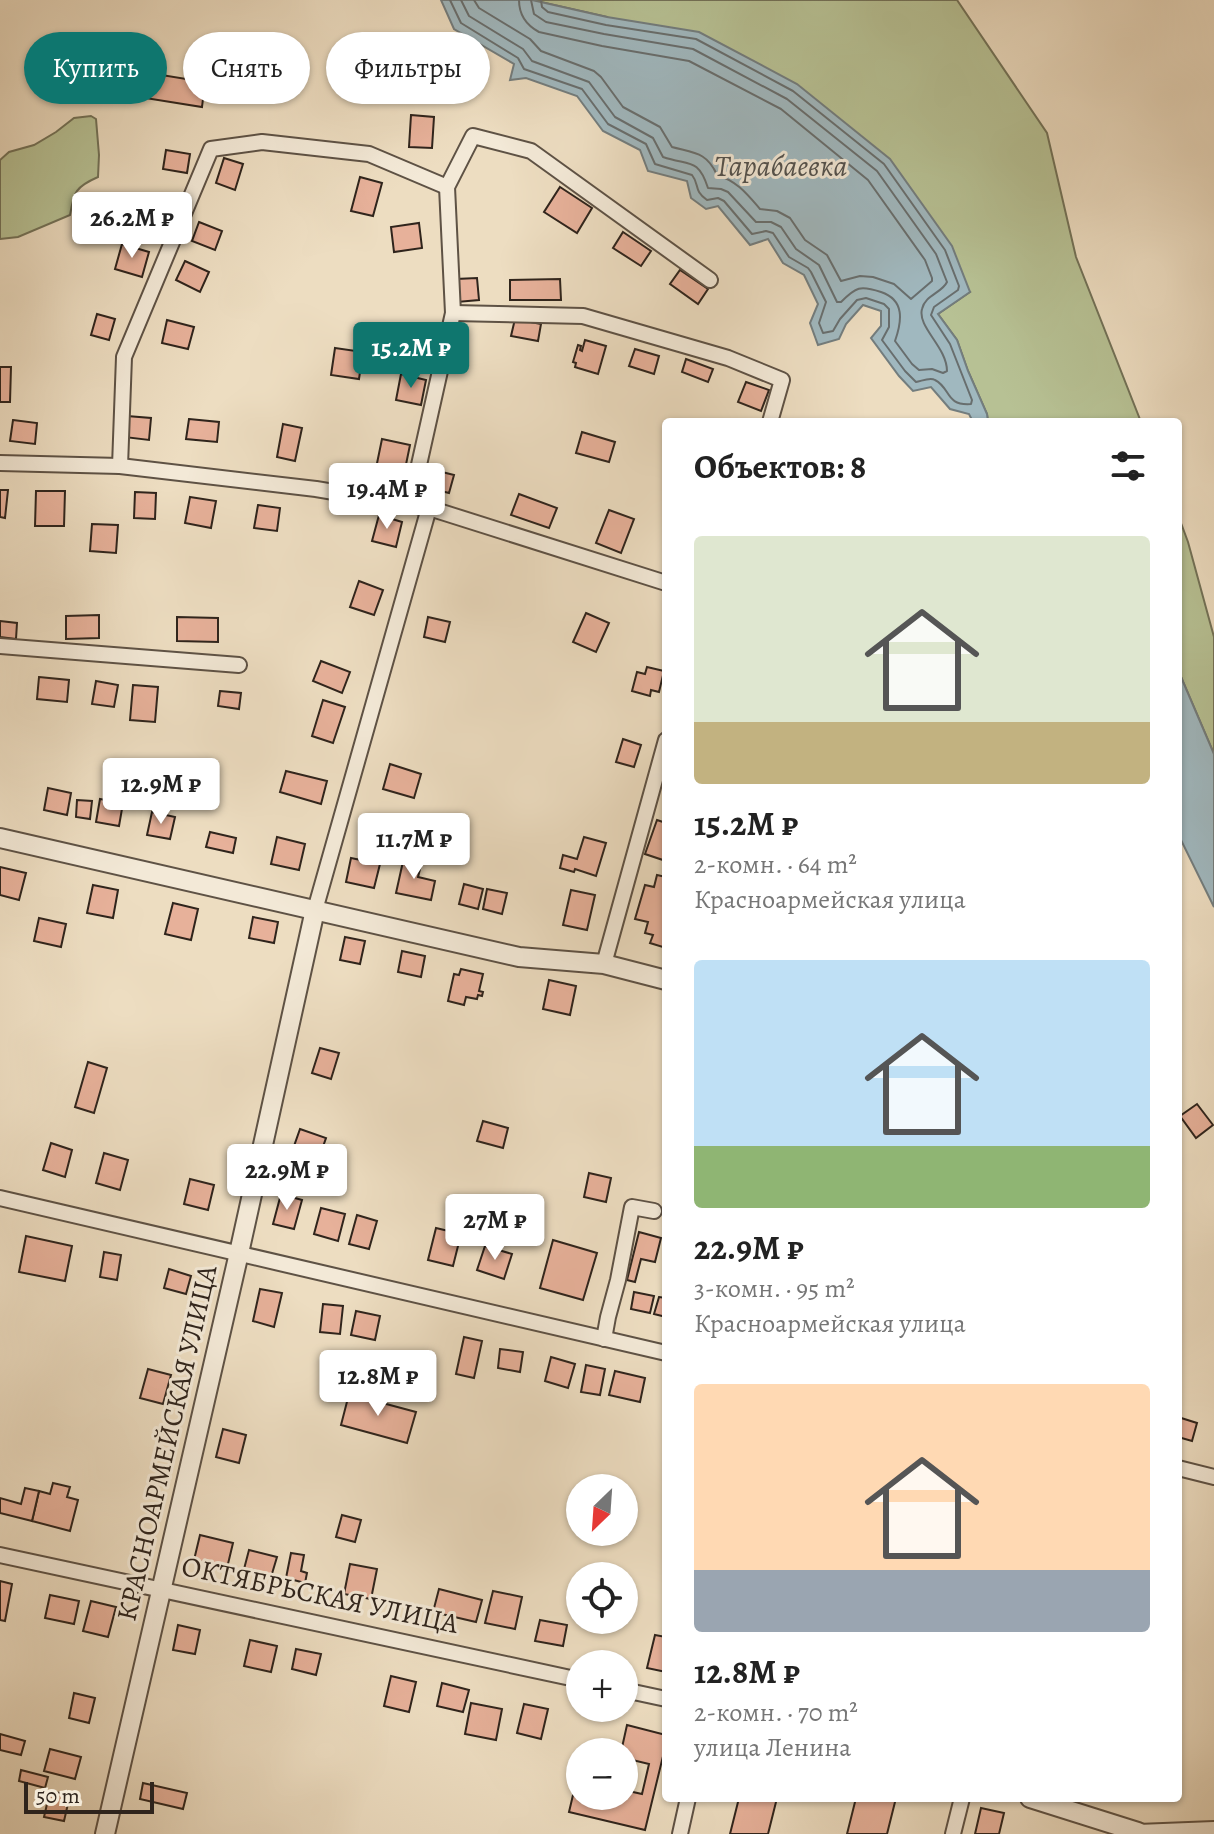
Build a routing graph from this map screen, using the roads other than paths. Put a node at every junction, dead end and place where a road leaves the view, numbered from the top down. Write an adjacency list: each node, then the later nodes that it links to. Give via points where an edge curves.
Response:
1 (447, 187): 2 (street, via 473,136 531,151); 3 (street); 6 (street, via 369,154 262,142 211,149 124,357)
2 (710, 280)
3 (453, 313): 4 (street, via 583,316 728,358 782,380); 7 (street)
4 (771, 418)
5 (0, 463): 6 (street)
6 (120, 466): 7 (street)
7 (410, 505): 8 (street)
8 (429, 508): 9 (street); 14 (street, КРАСНОАРМЕЙСКАЯ УЛИЦА)
9 (662, 582)
10 (0, 646): 11 (street)
11 (239, 665)
12 (662, 754): 15 (street)
13 (0, 838): 14 (street)
14 (315, 910): 15 (street, via 519,957); 19 (street, КРАСНОАРМЕЙСКАЯ УЛИЦА)
15 (604, 964): 16 (street)
16 (662, 979)
17 (0, 1198): 19 (street)
18 (654, 1211): 20 (street, via 632,1207)
19 (239, 1253): 20 (street); 25 (street, КРАСНОАРМЕЙСКАЯ УЛИЦА)
20 (604, 1339): 21 (street)
21 (662, 1352)
22 (1182, 1469): 23 (street)
23 (1214, 1477)
24 (0, 1555): 25 (street, ОКТЯБРЬСКАЯ УЛИЦА)
25 (162, 1589): 26 (street, ОКТЯБРЬСКАЯ УЛИЦА); 34 (street, КРАСНОАРМЕЙСКАЯ УЛИЦА)
26 (566, 1677)
27 (638, 1693): 28 (street)
28 (662, 1698)
29 (687, 1802): 35 (street)
30 (961, 1802): 36 (street)
31 (1042, 1802): 33 (street)
32 (1214, 1829): 33 (street)
33 (1138, 1833)
34 (105, 1834)
35 (680, 1834)
36 (953, 1834)

